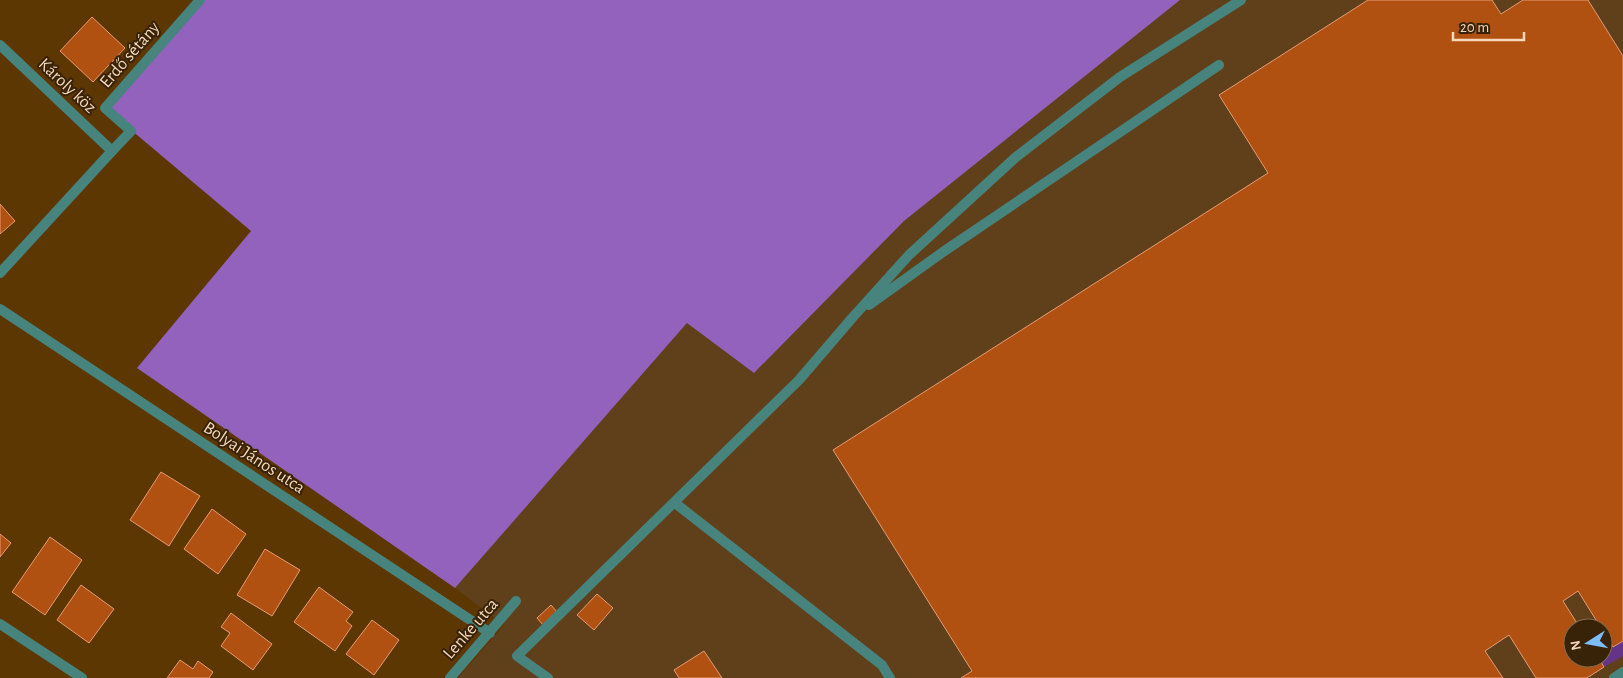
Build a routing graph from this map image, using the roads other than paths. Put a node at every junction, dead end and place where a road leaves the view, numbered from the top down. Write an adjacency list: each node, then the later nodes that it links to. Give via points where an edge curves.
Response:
1 (200, 0): 5 (street, Erdő sétány, via 105,108 131,131)
2 (1241, 0): 8 (street, via 1120,77 1016,157 909,255)
3 (0, 45): 5 (street, Károly köz)
4 (1218, 65): 8 (street)
5 (112, 151): 6 (street)
6 (0, 273)
7 (0, 309): 12 (street, Bolyai János utca)
8 (853, 316): 9 (street, via 799,380)
9 (675, 503): 16 (street, via 517,656); 17 (street, via 882,665)
10 (516, 601): 12 (street, Lenke utca)
11 (0, 624): 14 (street)
12 (490, 633): 15 (street, Lenke utca)
13 (1623, 672): 18 (street)
14 (82, 678)
15 (450, 678)
16 (548, 678)
17 (890, 678)
18 (1614, 678)

